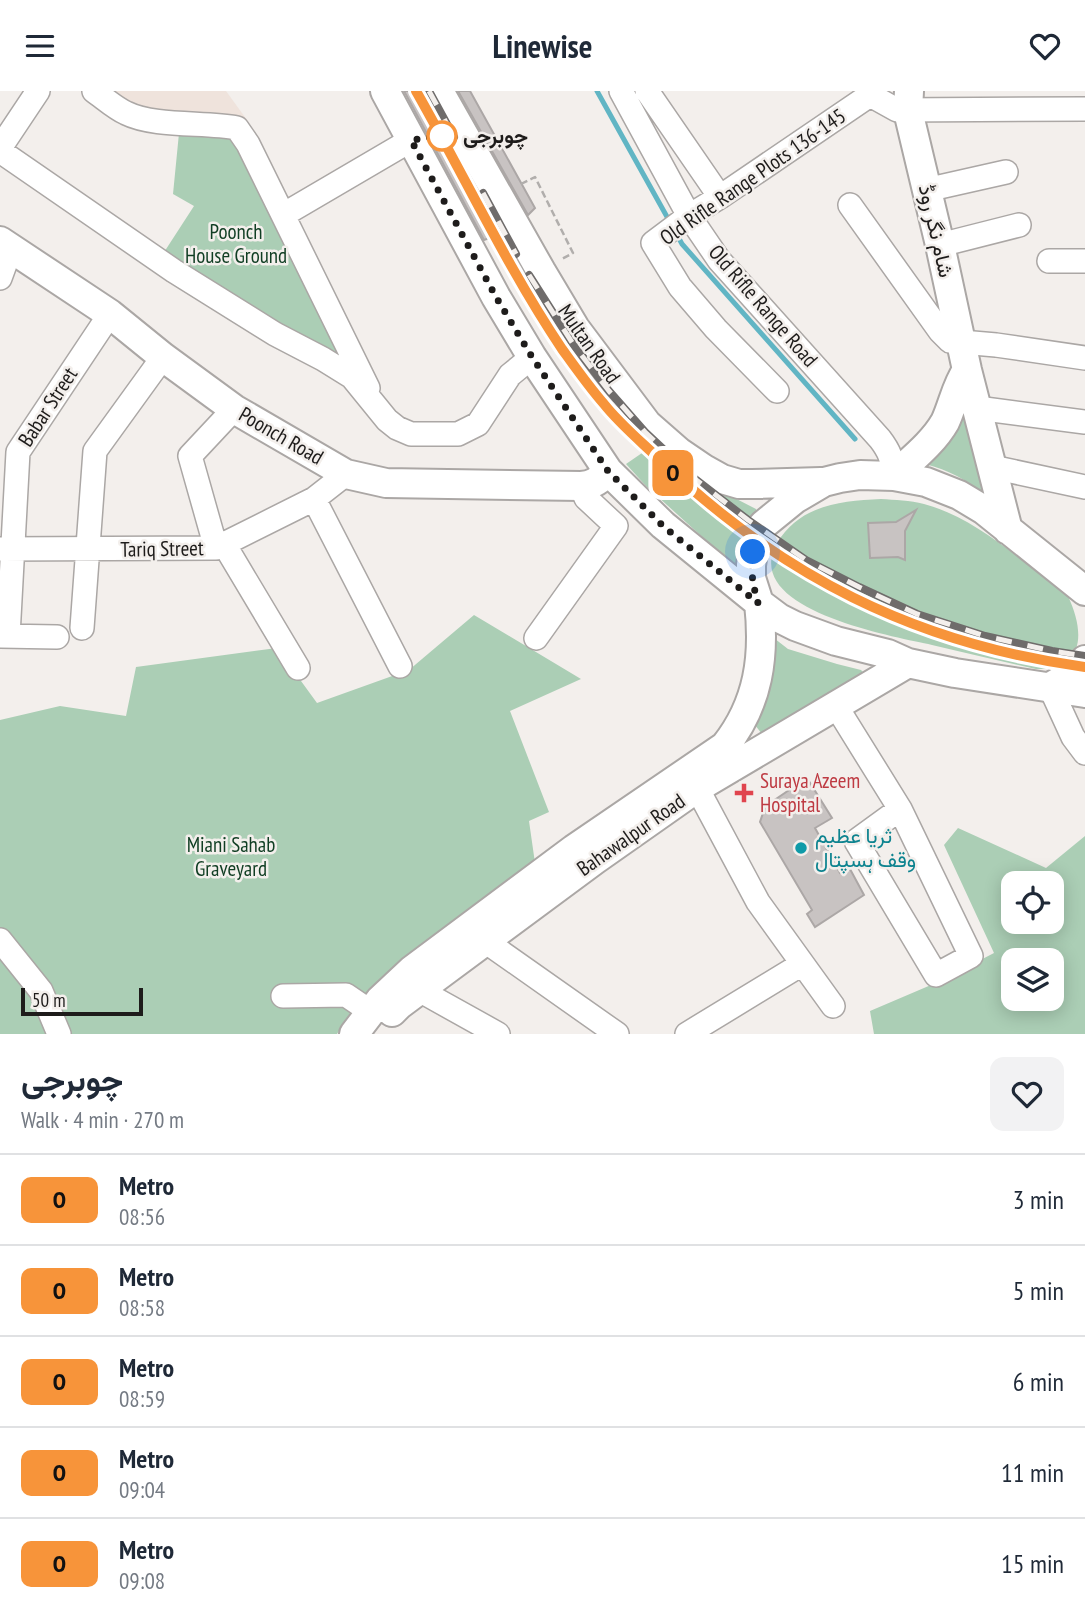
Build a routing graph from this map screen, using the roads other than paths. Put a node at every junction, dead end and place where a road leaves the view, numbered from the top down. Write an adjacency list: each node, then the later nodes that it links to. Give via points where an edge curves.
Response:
1 (38, 91): 12 (street)
2 (94, 91): 17 (street, via 126,113 148,120 237,128)
3 (385, 91): 11 (main road)
4 (439, 91): 40 (main road, Multan Road, via 575,328 647,424 679,452 722,479 739,484)
5 (621, 91): 18 (street, Old Rifle Range Road)
6 (647, 91): 15 (street)
7 (869, 93): 9 (street, Old Rifle Range Plots 136-145, via 897,110); 15 (street, Old Rifle Range Plots 136-145)
8 (1031, 100): 9 (street); 10 (street)
9 (908, 101): 14 (main road, شام نگر روڈ)
10 (1085, 109)
11 (411, 140): 17 (street); 28 (main road)
12 (0, 149): 32 (street, via 174,271 352,377)
13 (1006, 172): 14 (street)
14 (926, 190): 21 (main road, شام نگر روڈ)
15 (720, 197): 18 (street, Old Rifle Range Plots 136-145)
16 (850, 205): 26 (street, via 940,331 950,341)
17 (283, 215): 32 (street)
18 (686, 218): 31 (street, Old Rifle Range Plots 136-145, via 653,243 680,287); 39 (street, Old Rifle Range Road, via 888,450)
19 (1019, 225): 21 (street)
20 (6, 244): 24 (street); 25 (main road, Poonch Road)
21 (940, 245): 26 (main road, شام نگر روڈ)
22 (1049, 261): 23 (street)
23 (1085, 261)
24 (0, 278)
25 (110, 314): 27 (main road, Poonch Road); 47 (street, Babar Street, via 18,452)
26 (961, 343): 29 (street); 30 (main road, شام نگر روڈ)
27 (163, 357): 34 (main road, Poonch Road); 46 (street, via 95,451)
28 (532, 357): 32 (street, via 510,375 478,425 458,434 411,433 397,428); 37 (main road)
29 (1085, 358)
30 (967, 370): 33 (main road, شام نگر روڈ); 39 (main road, via 943,425)
31 (777, 391)
32 (377, 407)
33 (977, 408): 35 (street); 36 (main road, شام نگر روڈ)
34 (234, 409): 38 (main road, Poonch Road); 45 (street, via 190,456)
35 (1085, 422)
36 (992, 467): 42 (street); 44 (main road, شام نگر روڈ)
37 (608, 471): 41 (main road, Poonch Road, via 597,482); 49 (main road, via 663,526)
38 (346, 474): 41 (main road, Poonch Road, via 386,483); 43 (street, Tariq Street)
39 (894, 476): 40 (main road, via 860,475); 44 (main road, via 959,495)
40 (824, 482): 49 (main road, Bahawalpur Road, via 763,525 751,565)
41 (580, 486): 53 (street, via 586,498 616,526)
42 (1085, 487)
43 (314, 499): 45 (street, Tariq Street); 56 (street)
44 (1008, 530): 48 (main road)
45 (220, 546): 46 (street, Tariq Street); 57 (street)
46 (88, 549): 47 (street, Tariq Street); 50 (street)
47 (6, 550): 51 (street, Babar Street)
48 (1085, 591)
49 (758, 603): 55 (main road, via 795,626); 70 (main road, Bahawalpur Road, via 760,669 741,724 725,746 574,849 423,961 380,1000)
50 (82, 628)
51 (4, 636): 52 (street)
52 (57, 637)
53 (536, 638)
54 (1085, 660): 58 (main road)
55 (908, 663): 58 (main road); 60 (main road, Bahawalpur Road)
56 (400, 666)
57 (298, 668)
58 (1050, 687): 59 (main road); 61 (street)
59 (1085, 693)
60 (836, 706): 62 (main road, Bahawalpur Road); 63 (street)
61 (1085, 753)
62 (697, 788): 65 (main road, Bahawalpur Road); 66 (street, via 758,902)
63 (900, 809): 63 (street, via 971,956 936,975 856,841)
64 (0, 940): 71 (street, via 41,991)
65 (485, 941): 67 (main road, Bahawalpur Road); 73 (street)
66 (802, 964): 69 (street); 74 (street)
67 (419, 990): 70 (main road, Bahawalpur Road, via 378,1027); 72 (street)
68 (283, 996): 70 (street, via 346,995)
69 (832, 1006)
70 (366, 1027)
71 (59, 1034)
72 (498, 1034)
73 (617, 1034)
74 (687, 1034)

